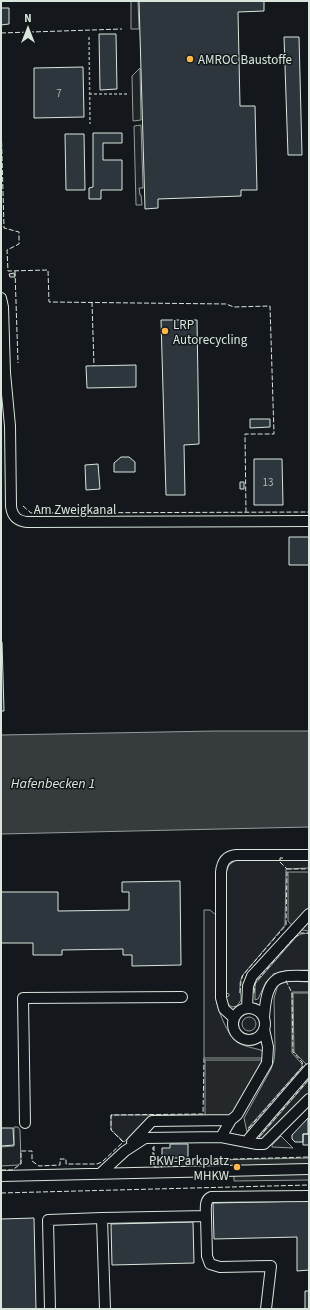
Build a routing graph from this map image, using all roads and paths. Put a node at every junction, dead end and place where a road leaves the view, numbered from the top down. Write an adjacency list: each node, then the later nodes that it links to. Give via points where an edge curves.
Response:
1 (89, 37): 2 (path)
2 (90, 94): 3 (path); 4 (path)
3 (128, 94)
4 (90, 124)
5 (1, 298): 6 (street, Am Zweigkanal, via 10,426 11,506 17,519 27,522)
6 (309, 521)
7 (309, 855): 12 (street, via 236,855 223,863 221,998 224,1009)
8 (309, 914): 11 (street, via 252,976 248,986)
9 (309, 976): 13 (street, via 285,976 276,980 268,994)
10 (182, 997): 18 (street, via 23,998)
11 (247, 1008): 12 (street); 13 (street, via 257,1010)
12 (234, 1018): 14 (street, via 235,1030 244,1038 257,1037)
13 (264, 1018): 14 (street)
14 (264, 1029): 17 (street, via 268,1047 267,1063 237,1115)
15 (309, 1069): 20 (street)
16 (309, 1099): 20 (street, via 266,1143 259,1145)
17 (231, 1120): 19 (street); 22 (street, via 152,1121)
18 (25, 1123)
19 (221, 1138): 20 (street); 22 (street, via 145,1138)
20 (246, 1142)
21 (154, 1146): 24 (path)
22 (125, 1151): 25 (street)
23 (309, 1169): 24 (street)
24 (153, 1172): 25 (street)
25 (101, 1173): 26 (street)
26 (1, 1176)
27 (309, 1196): 28 (street, via 211,1197 206,1202)
28 (206, 1216): 29 (street); 32 (street, via 206,1256 211,1265 270,1266)
29 (102, 1218): 30 (street, via 48,1220); 31 (street)
30 (50, 1309)
31 (105, 1309)
32 (266, 1309)

